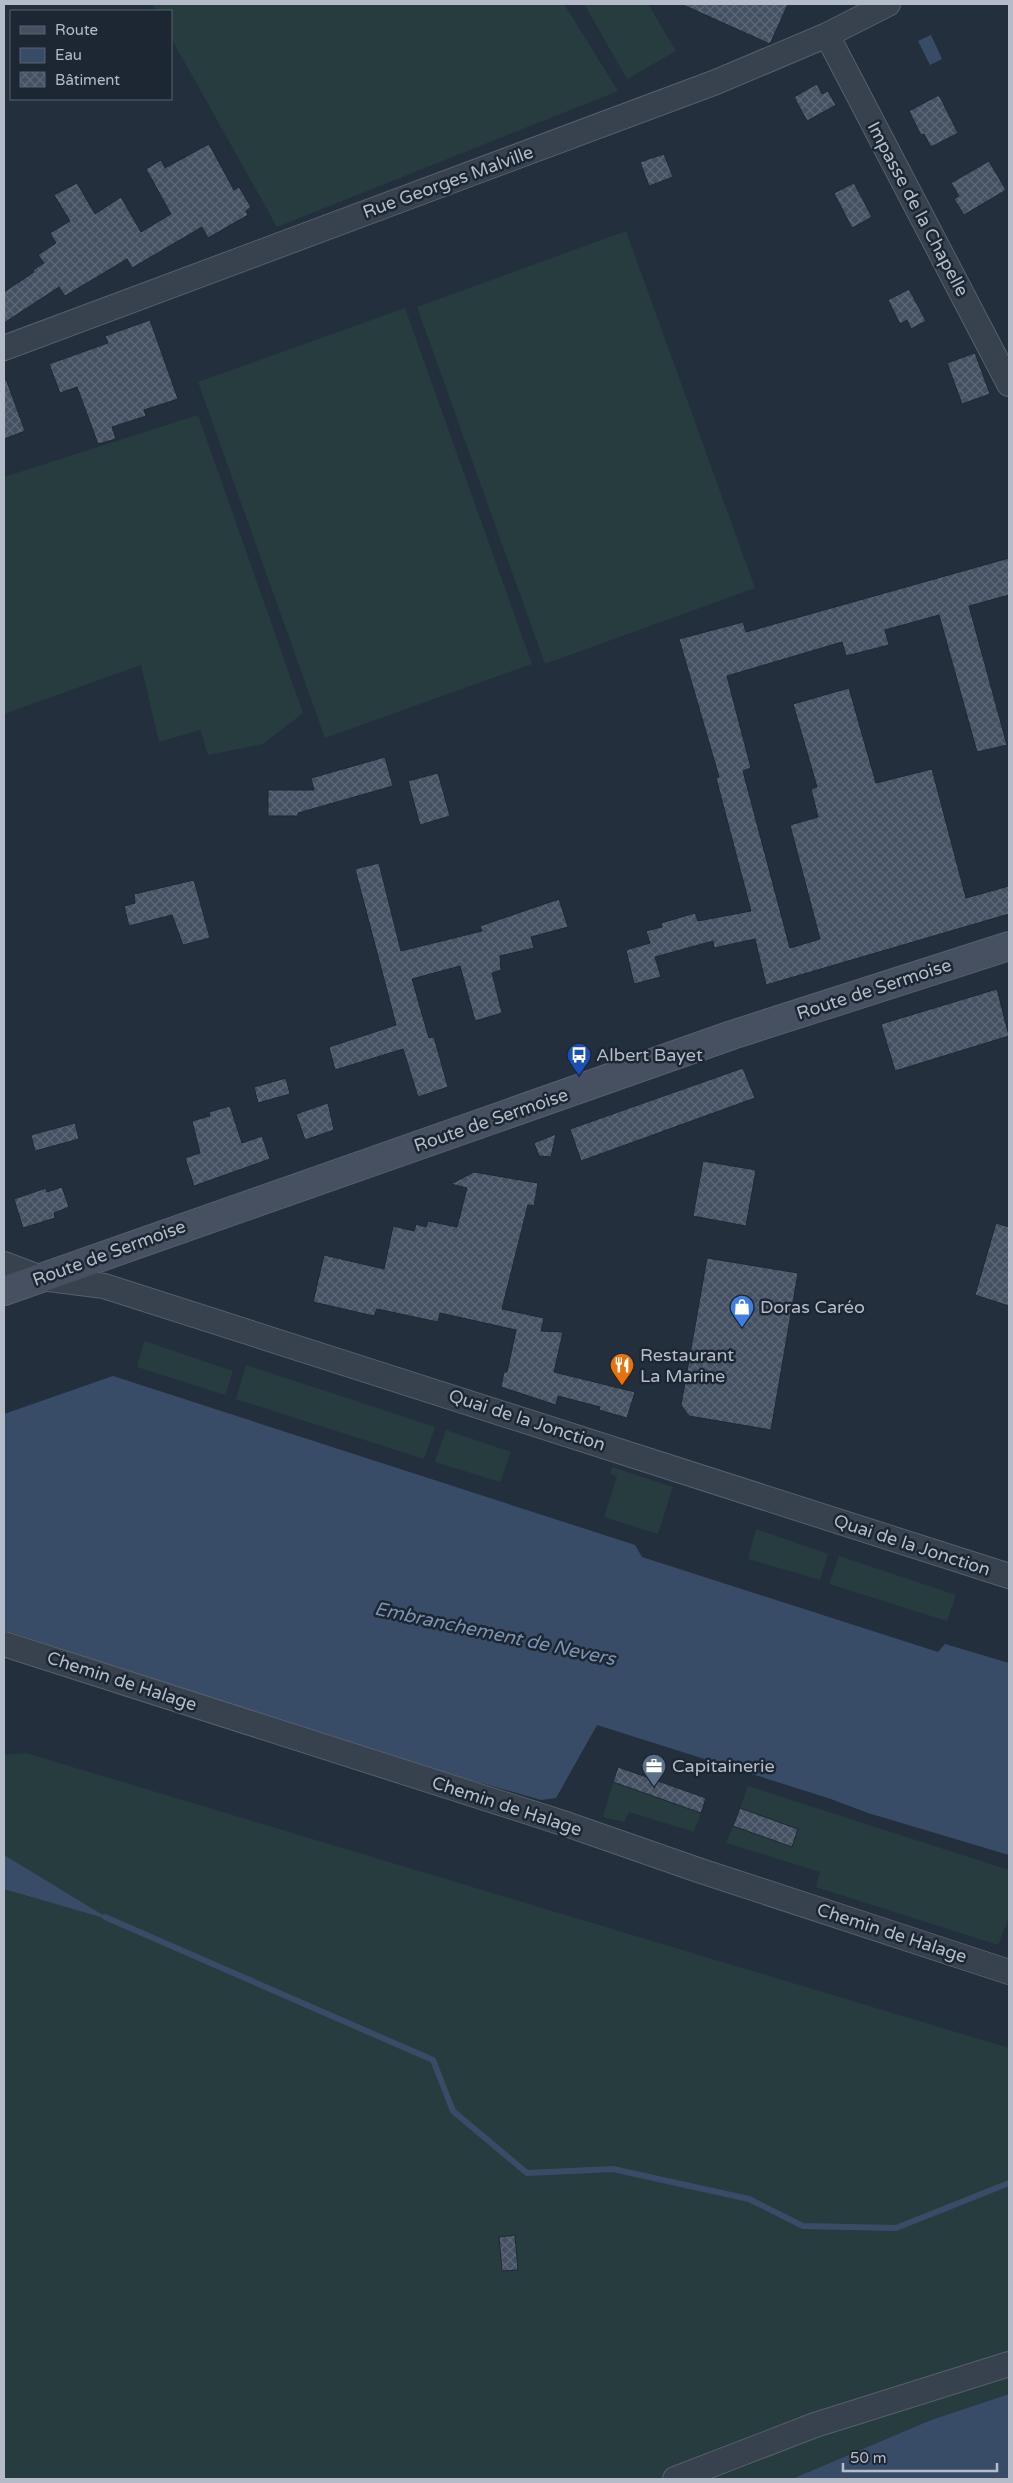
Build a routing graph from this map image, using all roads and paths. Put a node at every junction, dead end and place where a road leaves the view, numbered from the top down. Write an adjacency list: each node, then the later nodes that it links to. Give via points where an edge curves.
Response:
1 (888, 4): 2 (street, Rue Georges Malville)
2 (827, 35): 3 (street, Rue Georges Malville, via 716,82); 4 (street, Impasse de la Chapelle)
3 (4, 348)
4 (1009, 384)
5 (1009, 946): 7 (main road, Route de Sermoise, via 732,1035)
6 (4, 1264): 7 (street, Quai de la Jonction)
7 (41, 1278): 8 (main road, Route de Sermoise); 9 (street, Quai de la Jonction, via 112,1289)
8 (4, 1291)
9 (1009, 1576)
10 (4, 1644): 11 (street, Chemin de Halage, via 569,1825)
11 (1009, 1972)
12 (1009, 2364): 13 (street, via 815,2425)
13 (675, 2479)

